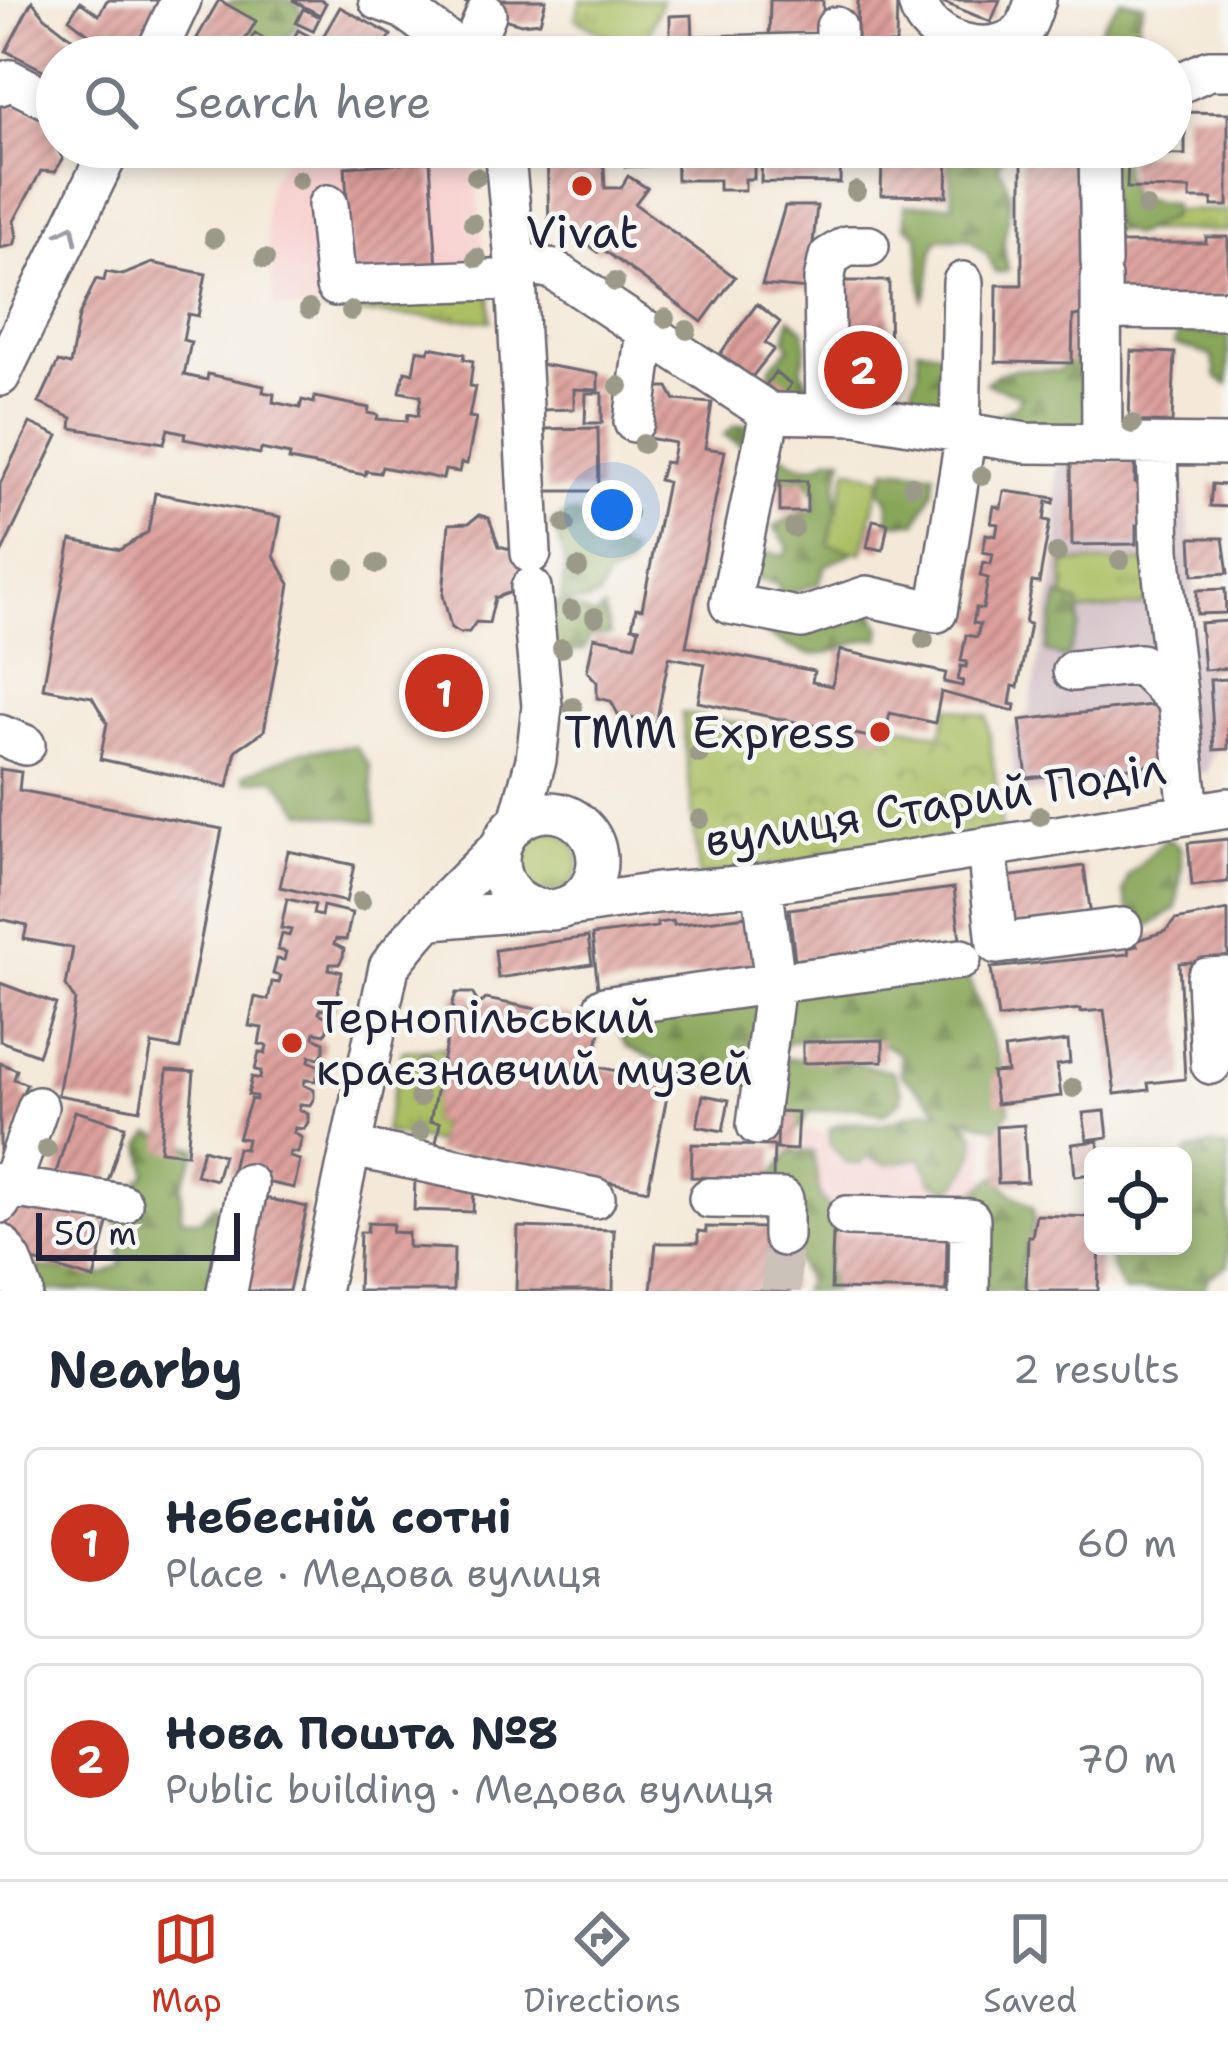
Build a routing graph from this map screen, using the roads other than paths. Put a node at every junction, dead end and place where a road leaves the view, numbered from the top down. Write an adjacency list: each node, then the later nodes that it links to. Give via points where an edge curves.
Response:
1 (181, 0): 7 (street)
2 (379, 0): 8 (street)
3 (918, 0): 11 (street, via 934,31)
4 (1036, 0): 12 (street)
5 (486, 14): 9 (street)
6 (836, 27): 10 (street)
7 (164, 36)
8 (441, 36)
9 (477, 36)
10 (836, 36)
11 (946, 36)
12 (1015, 36)
13 (1228, 70): 14 (street)
14 (1192, 78)
15 (0, 85): 16 (street, via 10,80)
16 (36, 93)
17 (98, 168): 25 (street, one-way to 17)
18 (505, 168): 22 (street)
19 (1099, 168): 24 (street)
20 (328, 205): 22 (street, via 335,286)
21 (869, 246): 30 (street, via 830,256)
22 (515, 270): 27 (street, via 552,269); 38 (street, via 542,706)
23 (963, 281): 32 (street)
24 (1101, 283): 26 (street); 33 (street)
25 (15, 305): 28 (street)
26 (1228, 310)
27 (646, 331): 29 (street); 31 (street)
28 (0, 376)
29 (770, 413): 30 (street); 32 (street, via 730,604 802,617 867,596 937,612)
30 (826, 414): 32 (street)
31 (634, 422)
32 (963, 433): 33 (street)
33 (1102, 444): 34 (street)
34 (1156, 445): 35 (street); 37 (street)
35 (1228, 445)
36 (1073, 670): 37 (street, via 1140,664)
37 (1178, 701): 39 (street)
38 (536, 760): 40 (street); 41 (street)
39 (1209, 811): 42 (street, вулиця Старий Поділ)
40 (585, 829): 41 (street, via 549,812); 44 (street); 45 (street, via 598,870 584,896)
41 (510, 833): 45 (street, via 501,877 508,890 521,903); 46 (street)
42 (987, 848): 43 (street, вулиця Старий Поділ); 47 (street, via 997,944)
43 (762, 884): 44 (street, вулиця Старий Поділ); 50 (street)
44 (657, 893): 45 (street, вулиця Старий Поділ)
45 (553, 908): 46 (street, вулиця Старий Поділ)
46 (433, 919): 55 (street, via 389,967)
47 (1122, 928)
48 (961, 959): 50 (street)
49 (1228, 976): 52 (street, via 1207,979)
50 (776, 982): 51 (street); 54 (street)
51 (604, 1007)
52 (1211, 1064)
53 (38, 1107): 57 (street)
54 (757, 1124)
55 (352, 1147): 58 (street); 66 (street)
56 (248, 1184): 65 (street)
57 (3, 1191): 60 (street)
58 (596, 1198)
59 (709, 1198): 62 (street, via 783,1199)
60 (122, 1204)
61 (847, 1216): 67 (street, via 970,1219)
62 (782, 1236)
63 (0, 1244): 64 (street)
64 (23, 1291)
65 (227, 1291)
66 (320, 1291)
67 (969, 1291)

